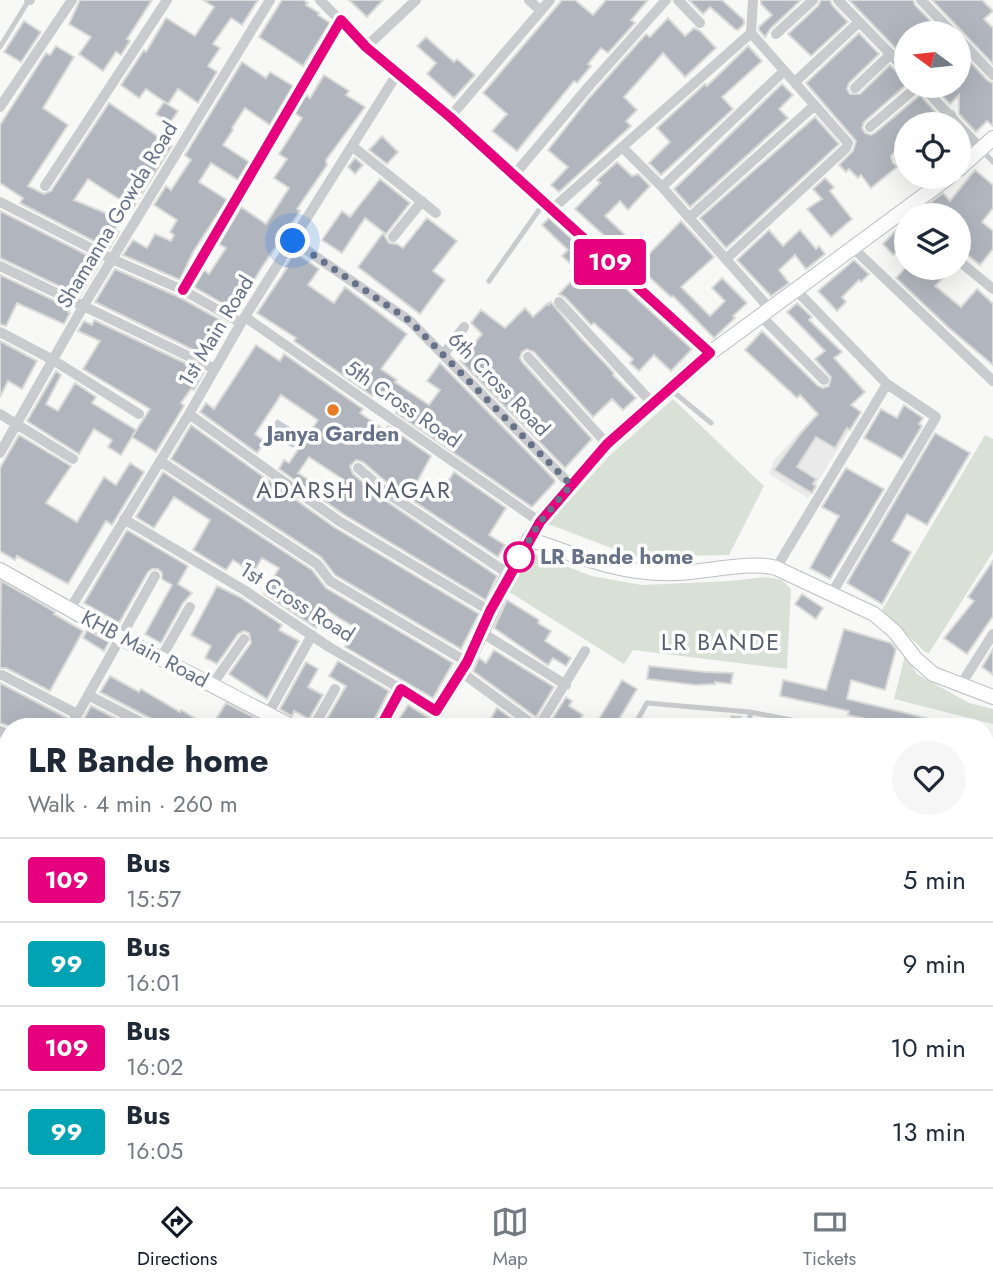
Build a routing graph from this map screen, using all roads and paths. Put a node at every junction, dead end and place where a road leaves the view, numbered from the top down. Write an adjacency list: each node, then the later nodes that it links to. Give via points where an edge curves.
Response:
1 (29, 0): 22 (lane)
2 (167, 0): 47 (street)
3 (270, 0): 60 (street, Shamanna Gowda Road)
4 (320, 0): 16 (street)
5 (416, 0): 23 (street)
6 (529, 0): 15 (street)
7 (550, 0): 15 (street)
8 (666, 0): 46 (street)
9 (678, 0): 19 (street)
10 (753, 0): 20 (street)
11 (813, 0): 21 (street)
12 (838, 0): 18 (street)
13 (921, 0): 17 (street)
14 (70, 3): 35 (street)
15 (541, 11): 37 (street)
16 (341, 20): 23 (street); 66 (street)
17 (941, 21)
18 (859, 22): 25 (street); 30 (street)
19 (700, 23)
20 (751, 33): 27 (street); 42 (street)
21 (776, 34)
22 (0, 47)
23 (366, 47): 28 (street)
24 (971, 52): 29 (street)
25 (891, 54): 26 (street); 31 (street)
26 (894, 57)
27 (784, 71): 30 (street); 48 (street)
28 (397, 74): 37 (street); 41 (street, 1st Main Road)
29 (993, 75)
30 (795, 82): 34 (street)
31 (855, 88)
32 (905, 98): 38 (street)
33 (933, 98): 36 (street)
34 (815, 105): 55 (street); 61 (street, via 847,142 846,148)
35 (0, 107)
36 (948, 112)
37 (450, 117): 46 (street)
38 (870, 127)
39 (971, 138): 43 (street)
40 (993, 138): 43 (street)
41 (352, 146): 50 (street); 58 (street, 1st Main Road)
42 (623, 148): 48 (street); 53 (street)
43 (981, 149): 44 (street); 45 (lane)
44 (971, 160)
45 (993, 162)
46 (514, 175): 53 (street)
47 (45, 186)
48 (662, 187): 55 (street)
49 (934, 189): 52 (street)
50 (422, 201): 54 (street); 57 (street)
51 (0, 202): 60 (street, 5th Cross Road)
52 (917, 203)
53 (548, 207): 64 (lane); 74 (street)
54 (436, 212)
55 (689, 218): 61 (street)
56 (894, 221): 59 (street)
57 (393, 237)
58 (293, 241): 71 (street, 1st Main Road); 75 (street, 6th Cross Road, via 410,321)
59 (853, 248): 67 (street); 80 (street)
60 (112, 259): 66 (street, 5th Cross Road); 69 (street, Shamanna Gowda Road)
61 (726, 259): 70 (street)
62 (0, 266): 69 (street)
63 (971, 271): 65 (street)
64 (489, 281)
65 (993, 289)
66 (183, 290): 71 (street, 5th Cross Road)
67 (796, 290): 70 (street); 81 (street)
68 (559, 302): 83 (street)
69 (84, 305): 77 (street, Shamanna Gowda Road); 78 (street)
70 (765, 312): 74 (street); 79 (street)
71 (243, 320): 78 (street, 1st Main Road); 96 (street, 5th Cross Road)
72 (464, 327): 75 (street)
73 (0, 332): 77 (street)
74 (710, 353): 82 (street)
75 (444, 354): 94 (street, 6th Cross Road)
76 (528, 357): 89 (street)
77 (53, 360): 85 (street); 88 (street, Shamanna Gowda Road)
78 (215, 369): 86 (street, 1st Main Road)
79 (824, 380)
80 (993, 381)
81 (887, 384): 98 (street); 102 (street, via 936,416)
82 (670, 389): 83 (street); 87 (lane)
83 (653, 404): 89 (street)
84 (0, 414): 88 (street)
85 (139, 414)
86 (189, 414): 92 (street, 1st Main Road); 105 (street, via 339,521)
87 (711, 423)
88 (17, 424): 90 (street, Shamanna Gowda Road); 91 (street)
89 (607, 444): 94 (street)
90 (0, 453)
91 (73, 459)
92 (160, 461): 95 (street, 1st Main Road); 113 (street, via 317,564 330,581)
93 (358, 468): 100 (street, via 387,493)
94 (571, 485): 96 (street)
95 (124, 519): 104 (street, 1st Main Road); 108 (street, 1st Cross Road)
96 (540, 522): 97 (street)
97 (529, 539): 98 (street, via 629,571); 100 (street)
98 (776, 568): 102 (street)
99 (0, 570): 104 (street, KHB Main Road)
100 (509, 574): 105 (street)
101 (155, 576): 109 (street)
102 (832, 593): 117 (street, via 886,622 923,667)
103 (190, 607): 112 (street)
104 (70, 609): 109 (street, KHB Main Road)
105 (490, 611): 106 (street)
106 (481, 632): 113 (street); 116 (street)
107 (993, 634): 117 (street)
108 (312, 635): 119 (street, 1st Cross Road); 124 (street)
109 (120, 637): 112 (street, KHB Main Road); 120 (street)
110 (244, 639): 115 (street)
111 (585, 651): 116 (street)
112 (161, 659): 115 (street, KHB Main Road)
113 (464, 667): 119 (street, via 436,711); 130 (street)
114 (2, 675): 123 (street)
115 (212, 685): 124 (street, KHB Main Road)
116 (566, 685): 131 (street)
117 (960, 686): 121 (street)
118 (335, 689): 128 (street)
119 (401, 689): 129 (street)
120 (88, 695): 123 (street); 126 (street)
121 (993, 697)
122 (750, 712): 132 (lane, via 647,703); 133 (lane); 134 (lane)
123 (78, 714): 125 (street)
124 (268, 714): 127 (street, KHB Main Road)
125 (76, 718)
126 (133, 718)
127 (275, 718)
128 (319, 718)
129 (385, 718)
130 (527, 718)
131 (543, 718)
132 (639, 718)
133 (750, 718)
134 (781, 718)

